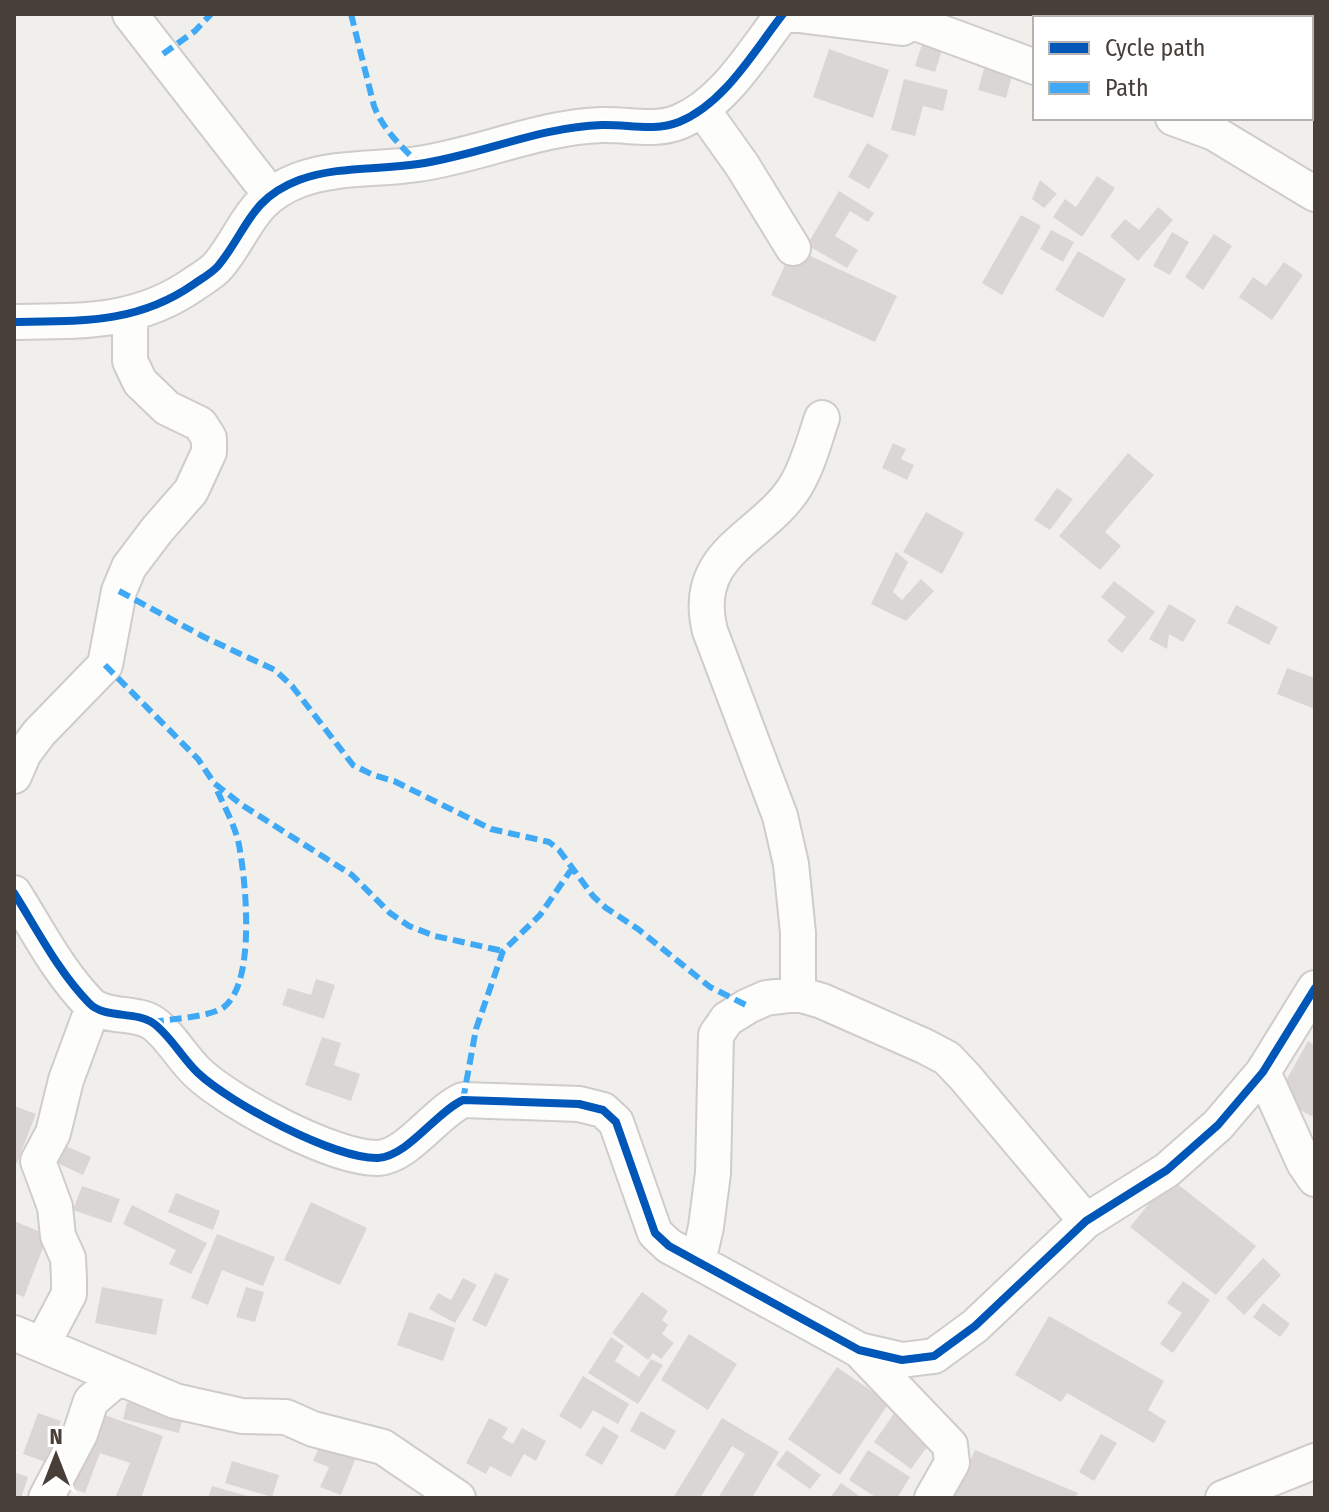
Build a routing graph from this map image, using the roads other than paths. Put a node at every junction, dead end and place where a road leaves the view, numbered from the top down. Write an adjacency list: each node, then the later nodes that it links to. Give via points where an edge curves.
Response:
1 (130, 14): 7 (street)
2 (783, 14): 5 (street)
3 (791, 14): 4 (street, via 902,28 913,22)
4 (1033, 66)
5 (702, 109): 7 (street, via 678,123 641,128 601,125 419,164 335,171); 9 (street)
6 (1178, 120): 8 (street, via 1214,133)
7 (270, 194): 10 (street, via 217,268 174,298)
8 (1315, 194)
9 (793, 248)
10 (130, 315): 11 (street); 13 (street, via 130,361 140,382 167,408 200,424 209,438 209,452 191,491 129,567 119,591 105,665 39,733)
11 (14, 322)
12 (822, 418): 16 (street, via 796,486 717,565 707,613 786,840 798,933)
13 (14, 776)
14 (14, 893): 17 (street, via 56,965)
15 (1315, 988): 18 (street)
16 (798, 994): 20 (street, via 947,1058); 21 (street, via 748,1006 727,1019 716,1035 713,1173)
17 (93, 1007): 21 (street, via 152,1022 227,1097 336,1150 377,1158 393,1155 463,1100 579,1104 603,1110 616,1122 655,1233); 22 (street, via 53,1133 38,1161 68,1258 69,1294)
18 (1263, 1072): 19 (street); 20 (street, via 1218,1125 1167,1170)
19 (1315, 1179)
20 (1086, 1221): 23 (street, via 975,1326 934,1356 902,1360)
21 (698, 1262): 23 (street)
22 (28, 1339): 24 (street)
23 (859, 1350): 28 (street, via 950,1445 952,1463)
24 (118, 1378): 26 (street, via 91,1401); 27 (street, via 175,1401 242,1416 286,1417 383,1447)
25 (1315, 1461): 29 (street)
26 (46, 1498)
27 (458, 1498)
28 (932, 1498)
29 (1223, 1498)

